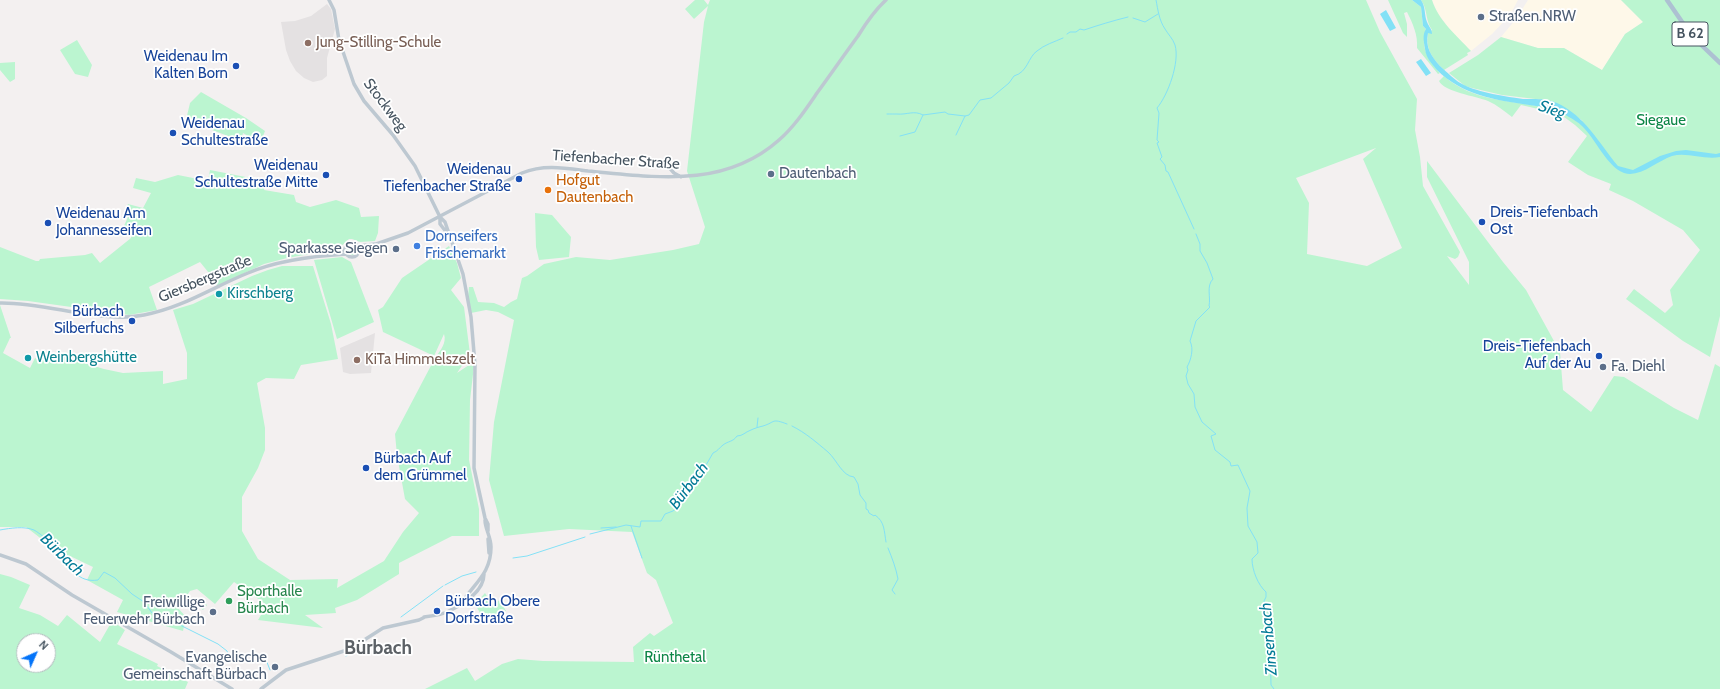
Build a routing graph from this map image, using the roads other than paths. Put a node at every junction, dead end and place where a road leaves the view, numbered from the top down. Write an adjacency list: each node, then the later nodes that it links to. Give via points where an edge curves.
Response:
1 (329, 0): 7 (street, Stockweg, via 354,84 364,101 415,166)
2 (886, 0): 6 (street, Tiefenbacher Straße, via 869,19 792,127 779,140 729,169 701,176)
3 (1667, 0): 4 (main road, B 62, via 1691,35)
4 (1720, 62)
5 (667, 165): 6 (street)
6 (682, 177): 7 (street, Tiefenbacher Straße, via 542,167 522,173)
7 (440, 216): 8 (street, via 408,233); 13 (street, Stockweg, via 440,224 449,236 463,274 472,329 475,365 473,456 489,536 490,554 484,580 467,601 447,612 378,630 342,652 286,670)
8 (359, 248): 9 (street, via 350,243 346,245); 9 (street, via 358,255 354,257 349,257)
9 (345, 252): 10 (street, Giersbergstraße, via 264,267 183,304 133,317 96,315 30,304)
10 (0, 303)
11 (0, 556): 12 (street, via 26,564 72,595)
12 (232, 689)
13 (261, 689)

